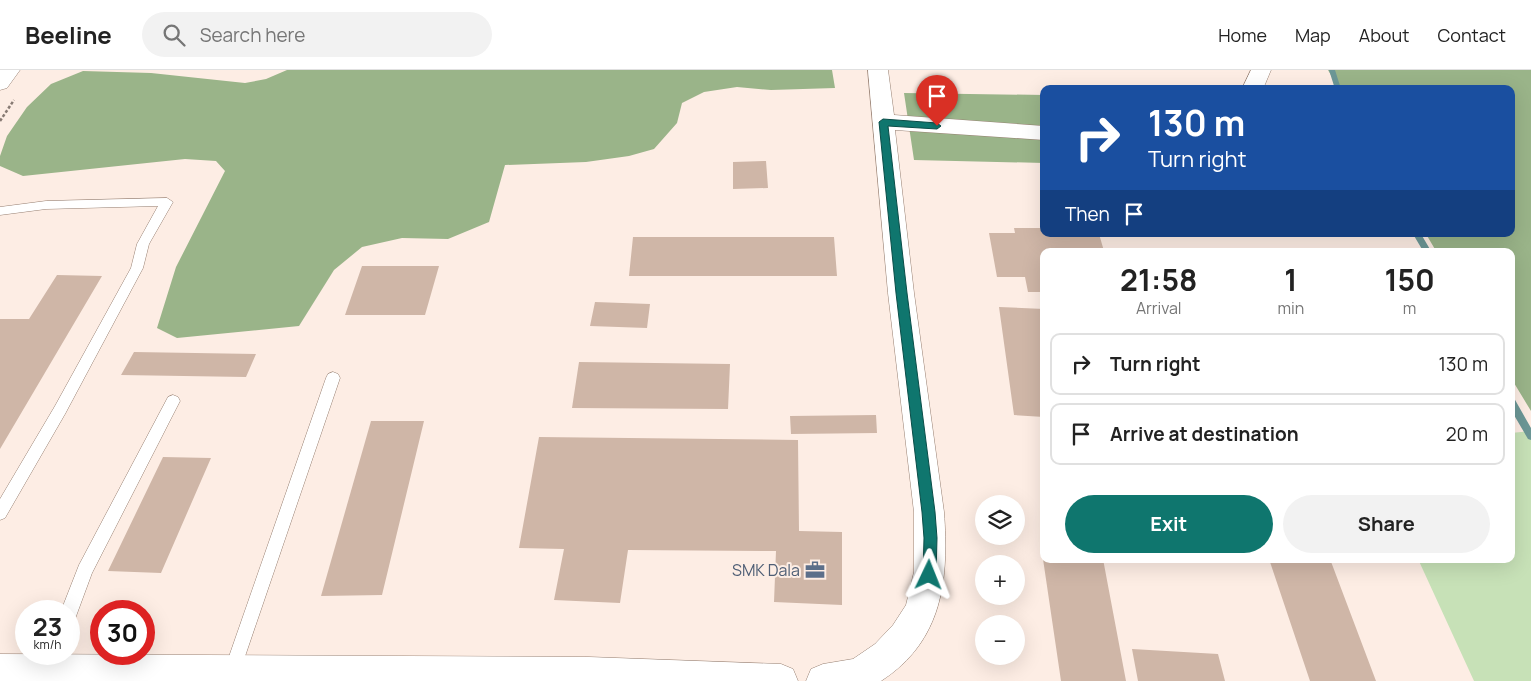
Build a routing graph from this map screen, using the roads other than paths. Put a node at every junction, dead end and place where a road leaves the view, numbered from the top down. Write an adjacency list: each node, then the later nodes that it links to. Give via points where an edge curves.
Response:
1 (10, 70): 4 (street)
2 (878, 70): 6 (street)
3 (1261, 70): 5 (street)
4 (0, 83)
5 (1254, 85)
6 (883, 122): 7 (street); 18 (street, via 929,512 929,575 922,608 899,644 884,659 857,675)
7 (1040, 133)
8 (0, 210): 11 (lane, via 46,205 166,202 143,244 137,268)
9 (333, 378): 15 (lane)
10 (173, 401): 12 (lane, via 85,570)
11 (0, 513)
12 (74, 600)
13 (80, 664): 15 (street)
14 (39, 665): 16 (street)
15 (232, 672): 17 (street, via 589,674)
16 (2, 674)
17 (781, 681)
18 (824, 681)

